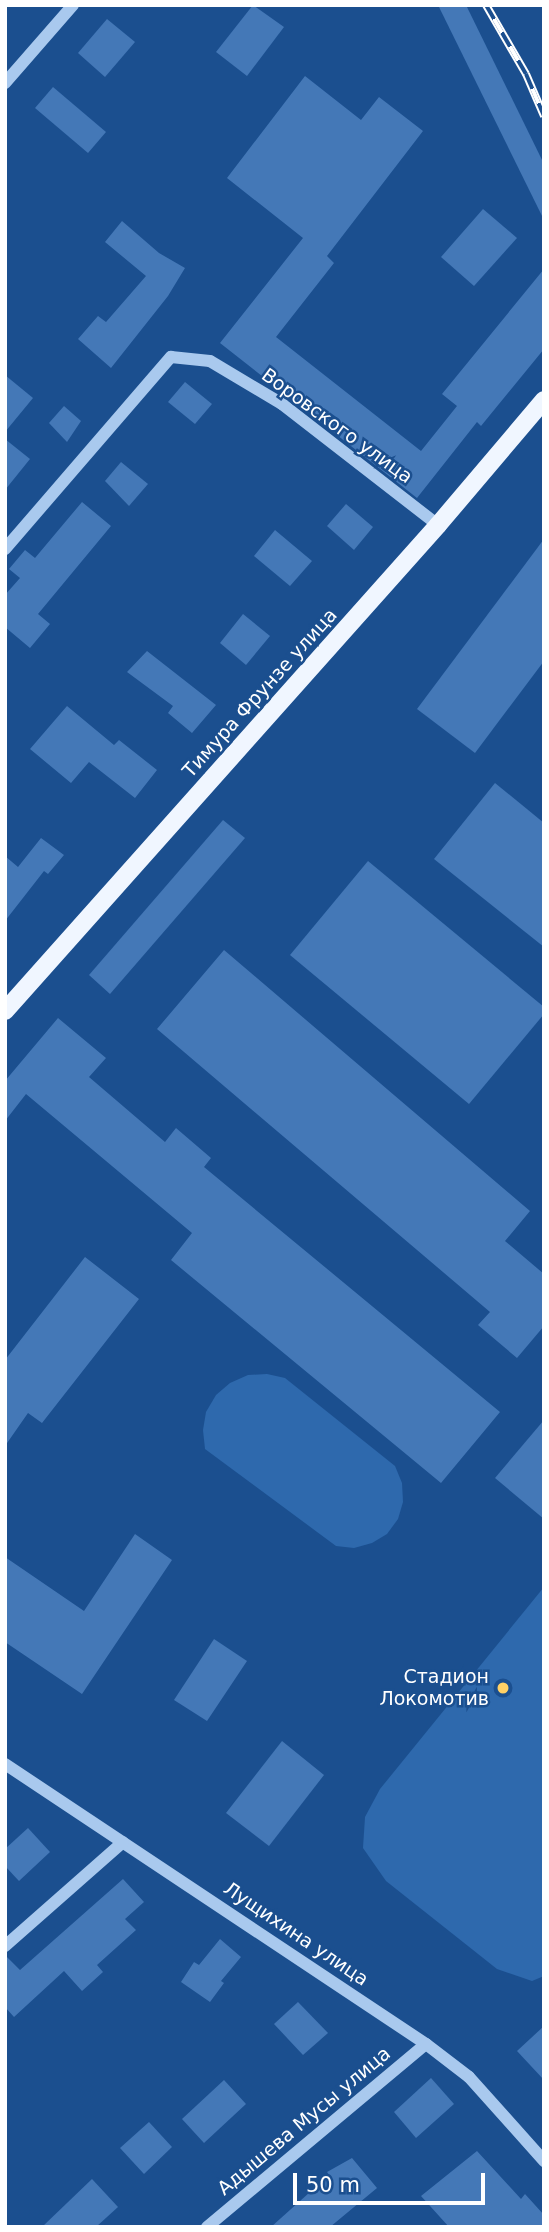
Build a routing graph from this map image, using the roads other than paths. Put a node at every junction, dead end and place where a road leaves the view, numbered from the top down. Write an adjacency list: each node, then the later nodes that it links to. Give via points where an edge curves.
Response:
1 (73, 5): 2 (street)
2 (5, 83)
3 (544, 400): 4 (main road, Тимура Фрунзе улица)
4 (438, 524): 5 (street, Воровского улица, via 282,404 210,361 171,357); 6 (main road, Тимура Фрунзе улица)
5 (5, 549)
6 (5, 1011)
7 (5, 1764): 8 (street, Лущихина улица)
8 (124, 1842): 9 (street); 10 (street, Лущихина улица)
9 (5, 1946)
10 (426, 2044): 11 (street, Лущихина улица, via 469,2077); 12 (street, Адышева Мусы улица)
11 (544, 2161)
12 (217, 2224)

